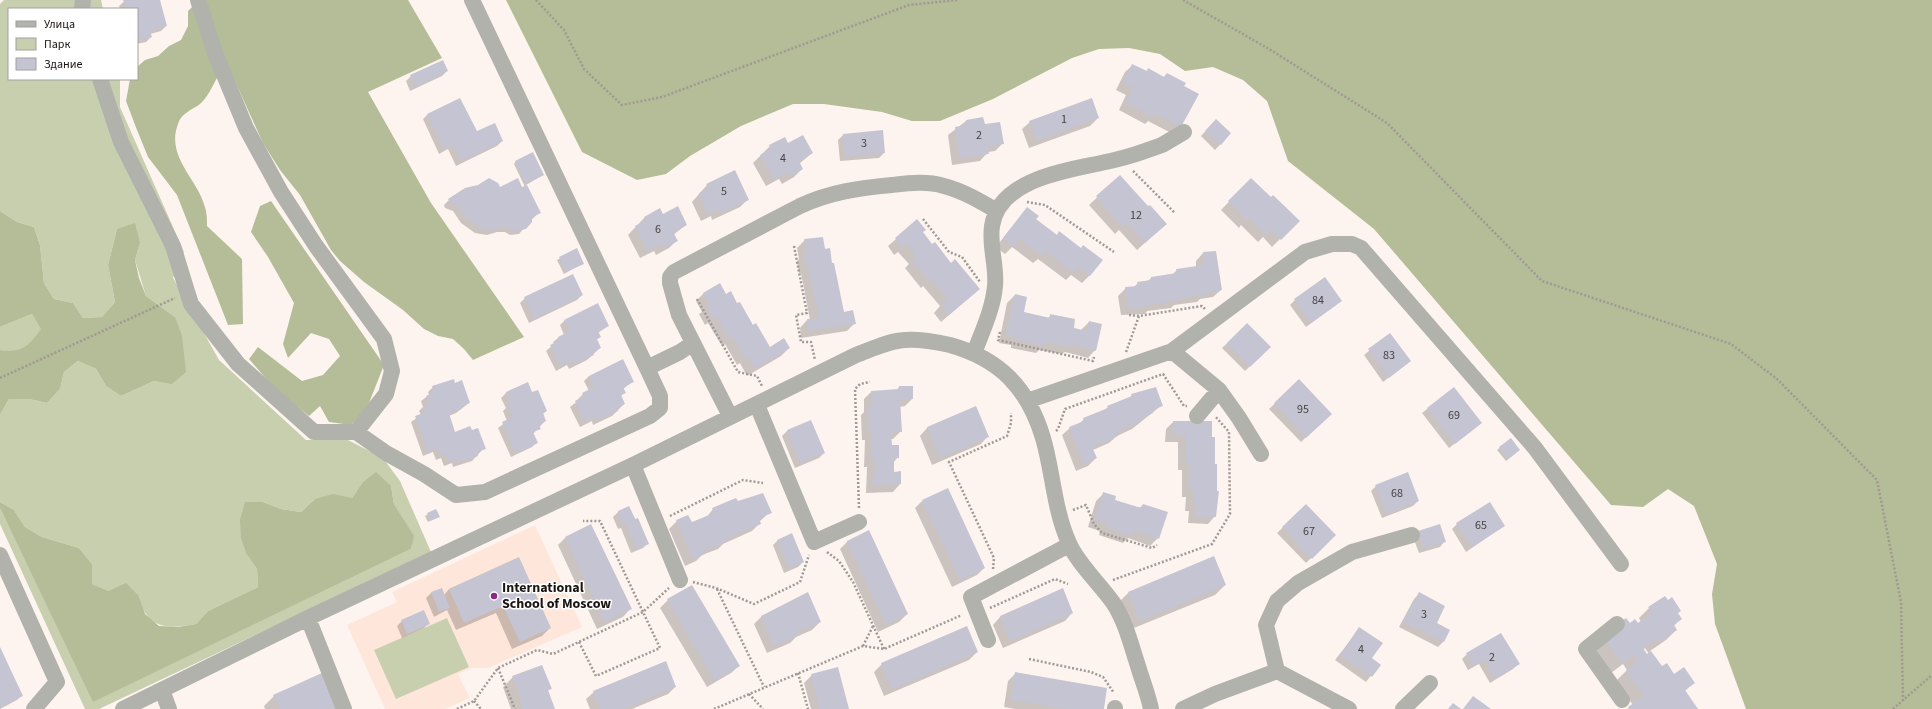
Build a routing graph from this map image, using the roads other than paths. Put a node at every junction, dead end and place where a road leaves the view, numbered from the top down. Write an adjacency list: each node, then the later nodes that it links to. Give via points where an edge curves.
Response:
1 (198, 0): 15 (street, via 215,53 246,128 281,192 316,246 384,339 392,371 386,394)
2 (472, 0): 9 (street)
3 (100, 80): 15 (street, via 121,142 174,246 191,304 238,364 314,432)
4 (1184, 132): 5 (street, via 1162,145 1145,151 1039,179 1014,192)
5 (1000, 206): 6 (street, via 930,183 844,190 814,199 674,272 670,282 679,314); 8 (street, via 992,225 995,287 992,304)
6 (693, 343): 9 (street); 14 (street)
7 (1172, 351): 10 (street); 11 (street); 22 (street, via 1305,252 1332,244 1352,244 1360,248 1535,448)
8 (974, 353): 11 (street, via 1005,372); 12 (street, via 942,343 905,340 878,346)
9 (647, 368): 15 (street, via 660,396 660,408 650,416 485,492 456,495)
10 (1219, 390): 13 (street); 16 (street)
11 (1027, 401): 20 (street, via 1043,438 1059,515)
12 (763, 402): 14 (street); 18 (street, via 814,542)
13 (1201, 411)
14 (730, 416): 17 (street)
15 (356, 432)
16 (1262, 454)
17 (633, 465): 23 (street); 24 (street)
18 (859, 522)
19 (1412, 535): 27 (street, via 1352,552 1298,582 1277,601 1266,625)
20 (1069, 545): 26 (street, via 971,597); 35 (street, via 1114,604 1126,629)
21 (0, 554): 31 (street, via 57,682)
22 (1621, 564)
23 (680, 580)
24 (308, 618): 29 (street); 34 (street)
25 (1617, 624): 30 (street, via 1586,649)
26 (988, 640)
27 (1277, 672): 36 (street, via 1214,694); 37 (street)
28 (1430, 683): 38 (street)
29 (162, 690): 32 (street); 33 (street)
30 (1622, 706)
31 (34, 709)
32 (123, 709)
33 (169, 709)
34 (344, 709)
35 (1151, 709)
36 (1183, 709)
37 (1350, 709)
38 (1403, 709)

